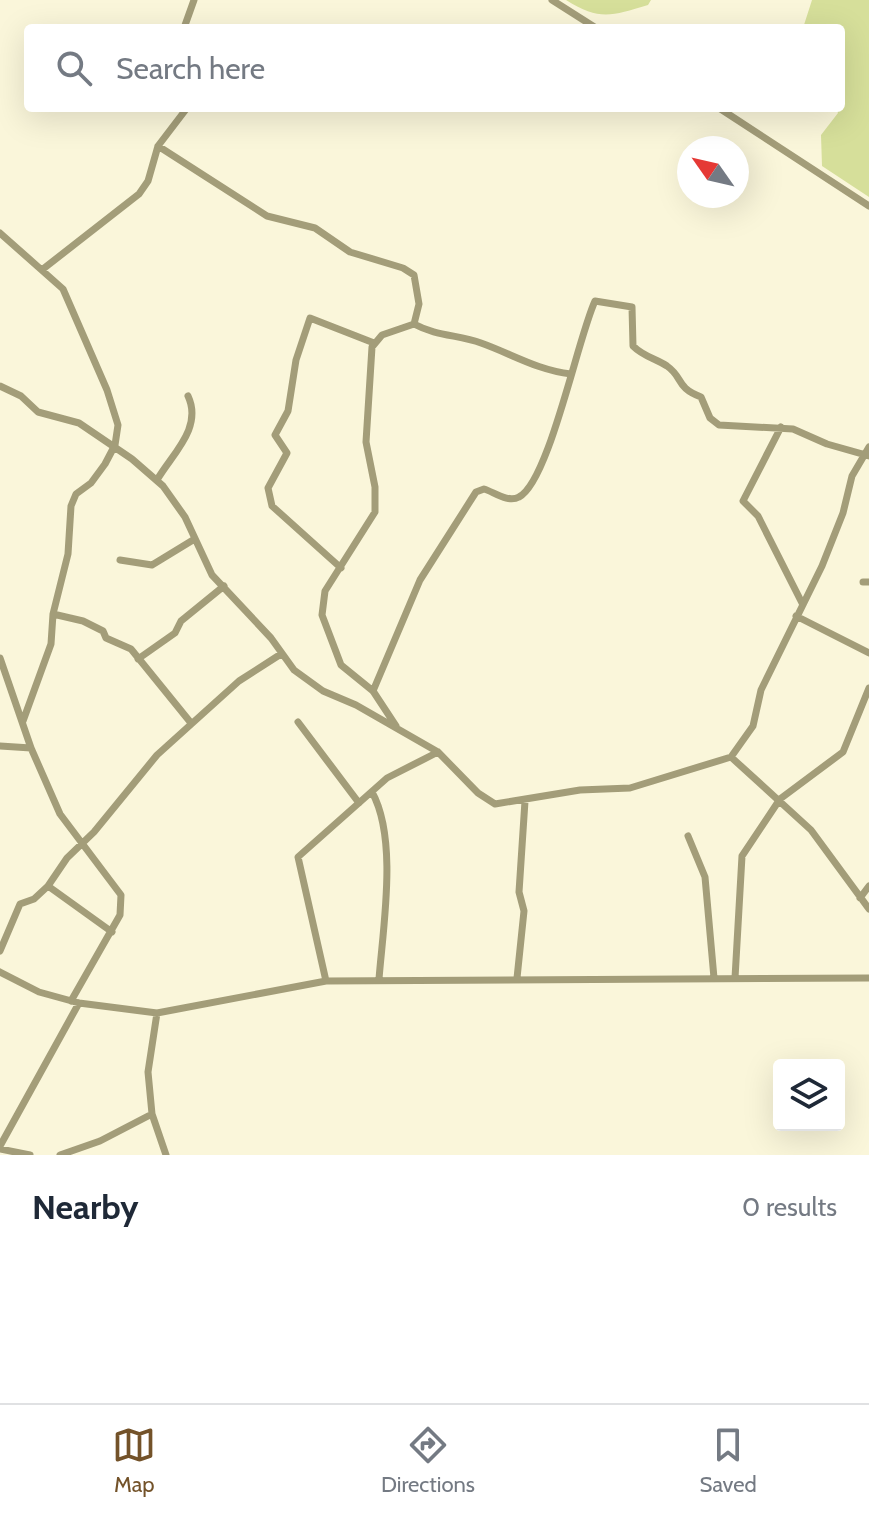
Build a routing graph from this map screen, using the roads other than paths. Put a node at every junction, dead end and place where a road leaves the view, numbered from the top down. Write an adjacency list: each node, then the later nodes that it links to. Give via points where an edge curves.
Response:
1 (194, 0): 3 (street)
2 (552, 0): 4 (street)
3 (185, 24)
4 (590, 24)
5 (184, 112): 7 (street)
6 (725, 112): 8 (street)
7 (158, 146): 10 (street, via 139,194); 11 (street, via 267,216 315,228 350,252 410,271 419,304)
8 (869, 206)
9 (0, 233): 10 (street)
10 (43, 269): 17 (street, via 68,297 107,390 118,425)
11 (414, 324): 12 (street); 13 (street, via 478,342 540,369)
12 (374, 343): 23 (street, via 366,442 377,499 375,512); 23 (street, via 310,318 288,411 275,435 287,453 268,488 272,506)
13 (571, 374): 16 (street, via 595,301 630,306 633,346 667,366 685,391 701,397 713,421 734,428); 35 (street, via 556,427 530,485 511,500 484,489 476,492 420,580)
14 (0, 386): 17 (street, via 38,412 79,423)
15 (188, 396): 20 (street, via 191,427)
16 (781, 427): 19 (street); 25 (street, via 743,501 758,516)
17 (115, 445): 20 (street); 26 (street, via 71,506 68,554)
18 (869, 447): 19 (street)
19 (866, 456): 25 (street)
20 (157, 480): 21 (street, via 185,517)
21 (193, 540): 22 (street, via 152,565); 24 (street)
22 (120, 560)
23 (341, 568): 35 (street, via 325,591 323,622 341,665)
24 (224, 586): 29 (street); 31 (street, via 181,621 175,633)
25 (802, 603): 27 (street)
26 (53, 614): 31 (street, via 90,624); 36 (street, via 51,644)
27 (796, 616): 28 (street); 43 (street, via 761,690 753,726)
28 (869, 653)
29 (281, 654): 38 (street, via 239,681); 39 (street, via 323,691)
30 (0, 658): 33 (street)
31 (138, 659): 38 (street)
32 (0, 684): 33 (street)
33 (11, 687): 36 (street)
34 (869, 688): 45 (street, via 843,752)
35 (373, 691): 39 (street)
36 (23, 721): 41 (street)
37 (298, 722): 47 (street)
38 (191, 723): 49 (street)
39 (397, 728): 42 (street)
40 (0, 746): 41 (street)
41 (31, 748): 49 (street, via 60,814)
42 (438, 752): 44 (street, via 387,778); 46 (street, via 486,800)
43 (731, 757): 45 (street); 46 (street, via 647,784)
44 (372, 792): 47 (street); 61 (street, via 381,815 387,885)
45 (780, 799): 52 (street, via 811,830); 59 (street, via 742,856)
46 (525, 801): 57 (street)
47 (359, 803): 62 (street, via 298,857)
48 (688, 836): 58 (street, via 707,888)
49 (83, 843): 50 (street); 54 (street, via 121,895)
50 (48, 886): 54 (street); 55 (street, via 18,908)
51 (869, 886): 52 (street)
52 (860, 898): 53 (street)
53 (869, 909)
54 (112, 932): 63 (street)
55 (0, 951)
56 (0, 972): 63 (street, via 39,992)
57 (517, 978): 58 (street); 61 (street)
58 (714, 978): 59 (street)
59 (735, 978): 60 (street)
60 (869, 978)
61 (379, 979): 62 (street)
62 (326, 981): 64 (street)
63 (75, 1002): 64 (street); 66 (street)
64 (157, 1013): 65 (street, via 148,1072)
65 (152, 1114): 68 (street); 69 (street)
66 (0, 1147): 67 (street)
67 (30, 1155)
68 (60, 1155)
69 (166, 1155)

